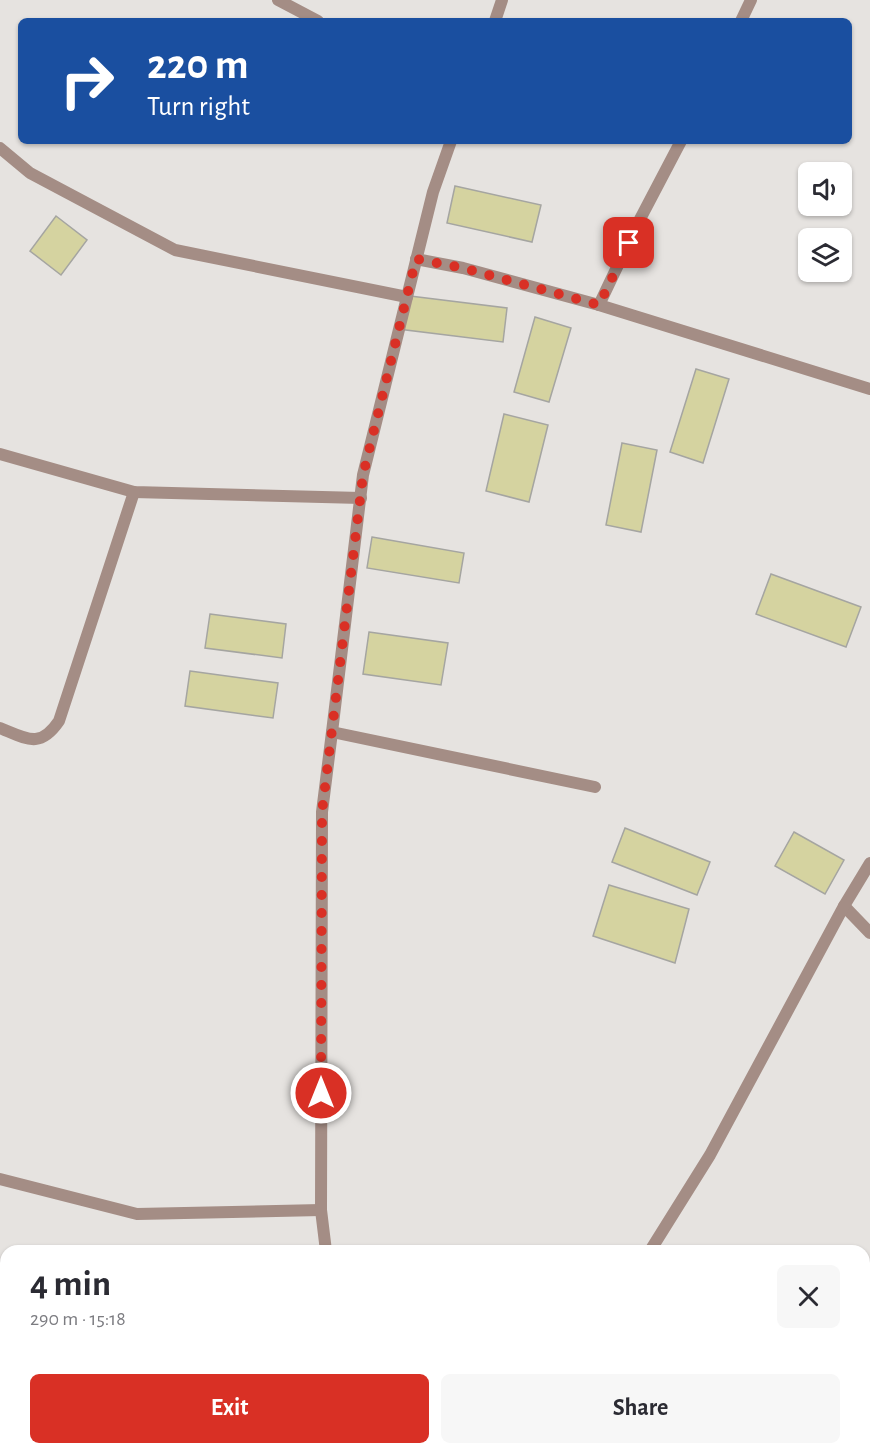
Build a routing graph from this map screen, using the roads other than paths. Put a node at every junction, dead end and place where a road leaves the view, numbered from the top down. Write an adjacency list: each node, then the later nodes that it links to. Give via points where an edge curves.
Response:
1 (278, 0): 4 (street)
2 (502, 0): 5 (street)
3 (751, 0): 6 (street)
4 (312, 18)
5 (496, 18)
6 (742, 18)
7 (450, 144): 10 (street)
8 (679, 144): 12 (street)
9 (0, 148): 11 (street, via 30,172 175,250)
10 (416, 259): 11 (street); 12 (street)
11 (407, 297): 16 (street, via 363,475)
12 (599, 305): 13 (street)
13 (870, 389)
14 (0, 453): 15 (street)
15 (134, 492): 16 (street); 17 (street, via 59,721 50,734 38,740)
16 (361, 498): 18 (street)
17 (0, 728)
18 (332, 732): 19 (street); 24 (street, via 322,812)
19 (595, 787)
20 (870, 863): 21 (street)
21 (844, 906): 22 (street); 26 (street, via 710,1155)
22 (870, 933)
23 (0, 1179): 24 (street, via 137,1214)
24 (321, 1210): 25 (street)
25 (325, 1245)
26 (654, 1245)

